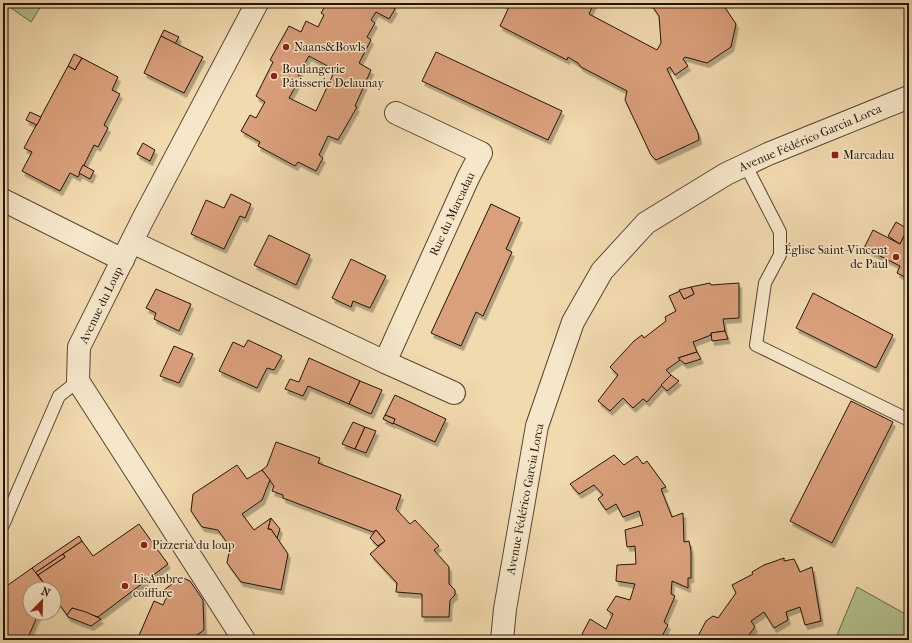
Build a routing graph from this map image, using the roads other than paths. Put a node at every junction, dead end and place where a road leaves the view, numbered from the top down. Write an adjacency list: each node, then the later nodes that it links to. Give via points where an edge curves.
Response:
1 (257, 3): 6 (street, Avenue du Loup)
2 (909, 97): 4 (street, Avenue Fédérico Garcia Lorca)
3 (396, 113): 7 (street, Rue du Marcadau, via 482,153 468,178)
4 (745, 164): 10 (lane, via 780,232 780,255 765,283 756,345); 14 (street, Avenue Fédérico Garcia Lorca, via 646,223 602,271 573,322 538,426 505,609)
5 (3, 200): 6 (street)
6 (127, 251): 7 (street); 8 (street, Avenue du Loup, via 79,347)
7 (385, 362): 9 (street)
8 (78, 381): 11 (lane, via 59,396); 12 (street)
9 (454, 393)
10 (909, 420)
11 (3, 525)
12 (244, 640): 13 (street)
13 (257, 640)
14 (502, 640)

